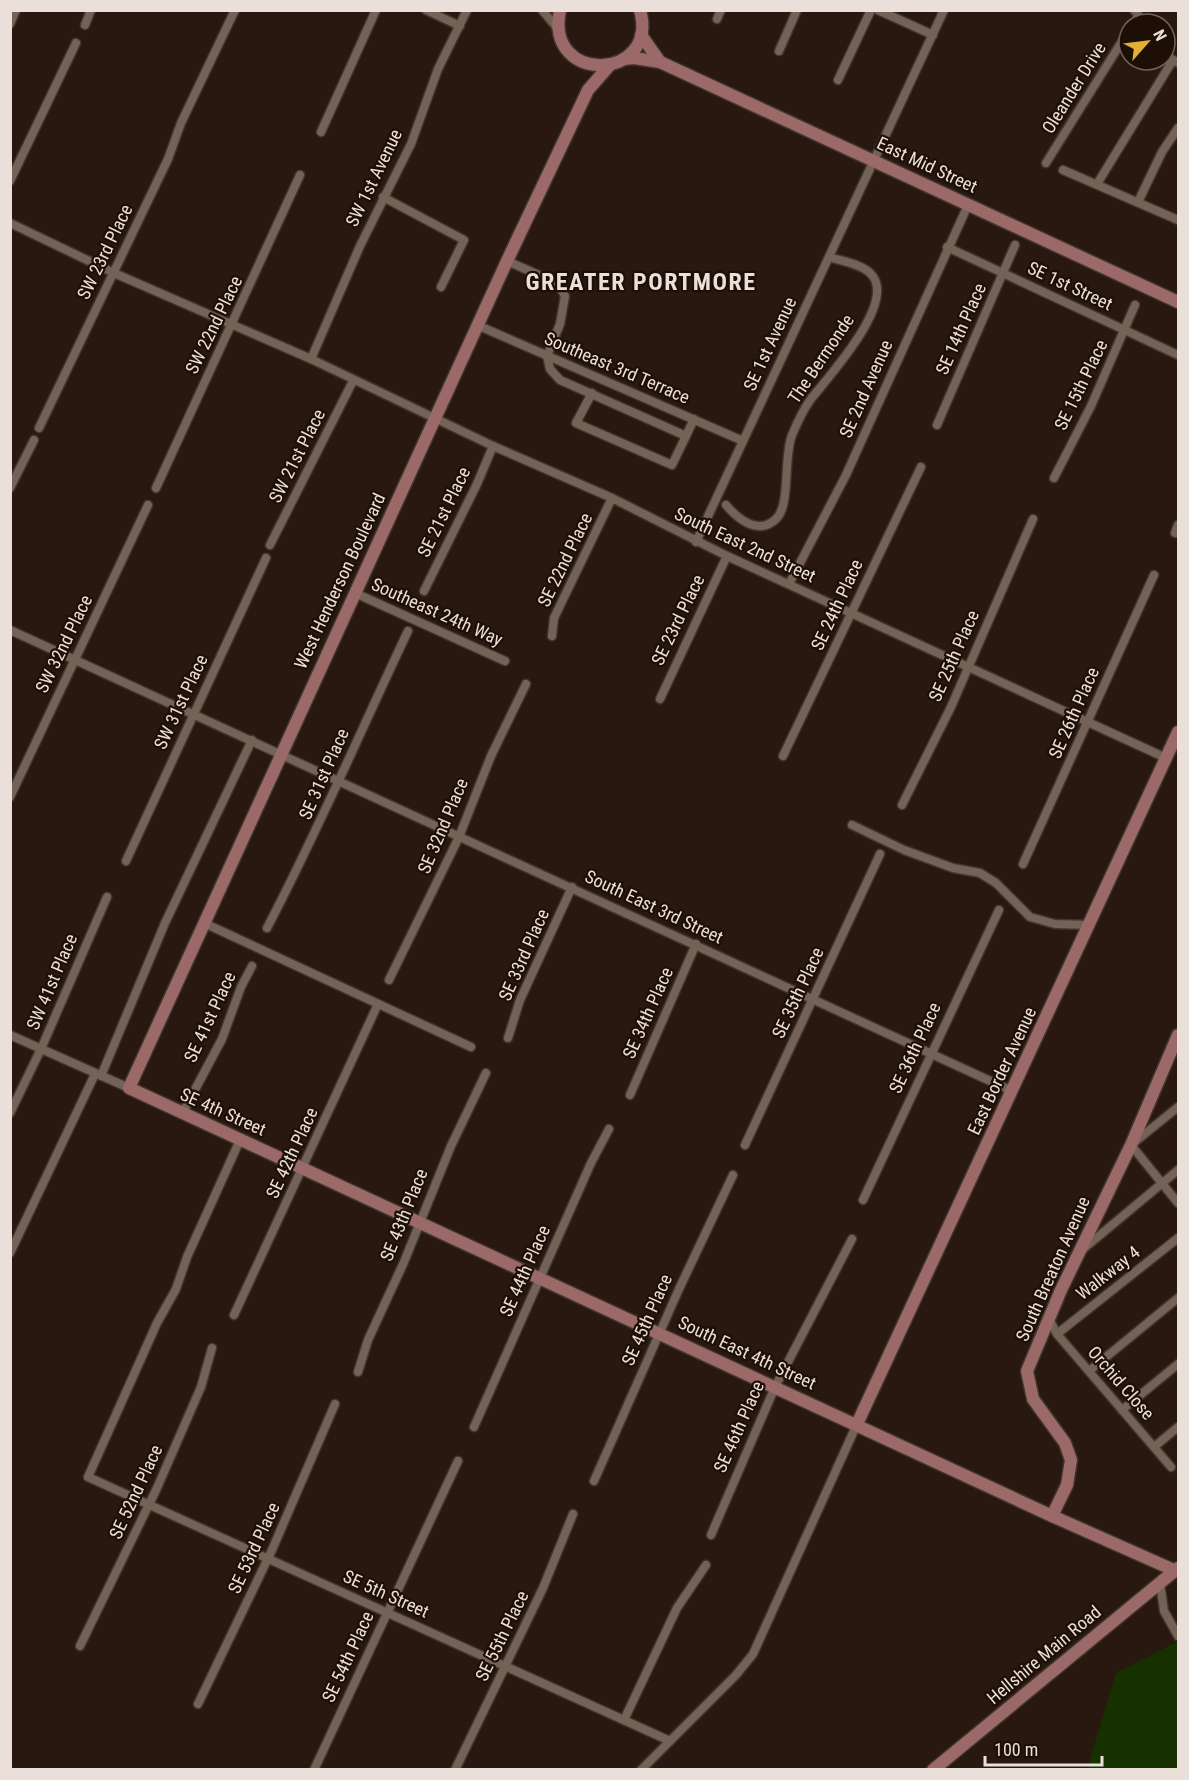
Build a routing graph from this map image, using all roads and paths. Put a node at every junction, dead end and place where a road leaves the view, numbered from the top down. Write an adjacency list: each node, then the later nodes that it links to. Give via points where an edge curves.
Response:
1 (16, 10): 14 (street)
2 (91, 10): 15 (street)
3 (235, 10): 47 (street, SW 23rd Place)
4 (376, 10): 31 (street)
5 (426, 10): 16 (street)
6 (467, 10): 16 (street, SW 1st Avenue)
7 (542, 10): 17 (street)
8 (560, 10): 17 (street)
9 (640, 10): 18 (street)
10 (797, 10): 22 (street)
11 (872, 10): 28 (street)
12 (878, 10): 19 (street)
13 (944, 10): 19 (street, SE 1st Avenue)
14 (10, 24)
15 (85, 25)
16 (460, 26): 38 (street, SW 1st Avenue, via 438,69 411,144)
17 (558, 29): 25 (street, via 567,50)
18 (641, 34): 23 (street, via 638,44); 24 (street)
19 (933, 35): 32 (street, SE 1st Avenue)
20 (75, 42): 36 (street)
21 (1117, 49): 33 (street, Oleander Drive)
22 (779, 51)
23 (624, 59): 24 (street, East Mid Street); 26 (street)
24 (660, 62): 32 (street, East Mid Street)
25 (584, 63): 26 (street); 29 (street)
26 (609, 66): 29 (street, West Henderson Boulevard)
27 (1164, 72): 37 (street)
28 (838, 80)
29 (588, 90): 46 (street, West Henderson Boulevard)
30 (1179, 128): 39 (street, via 1162,152)
31 (321, 132)
32 (874, 160): 40 (street, East Mid Street); 45 (street, SE 1st Avenue)
33 (1046, 163)
34 (1064, 170): 37 (street)
35 (300, 176): 52 (street, SW 22nd Place, via 269,249)
36 (10, 181)
37 (1097, 184): 39 (street)
38 (383, 197): 49 (street, via 464,240); 57 (street, SW 1st Avenue)
39 (1138, 202): 41 (street)
40 (968, 205): 44 (street, SE 2nd Avenue); 50 (street, East Mid Street)
41 (1178, 219)
42 (10, 224): 47 (street, South East 2nd Street)
43 (1015, 245): 48 (street, SE 14th Place)
44 (947, 247): 48 (street, SE 1st Street); 81 (street, SE 2nd Avenue, via 846,476)
45 (829, 257): 66 (street, SE 1st Avenue); 74 (street, The Bermonde, via 872,274 877,288 874,305 864,327 811,400 793,433 786,460 785,497 778,518 767,525 750,525)
46 (507, 261): 53 (street, West Henderson Boulevard); 56 (street, via 560,286 565,296 560,324)
47 (114, 273): 52 (street, South East 2nd Street); 63 (street, SW 23rd Place)
48 (1004, 274): 54 (street, SE 1st Street); 62 (street, SE 14th Place)
49 (441, 287)
50 (1179, 302)
51 (1135, 305): 54 (street, SE 15th Place)
52 (230, 324): 57 (street, South East 2nd Street); 71 (street, SW 22nd Place)
53 (477, 325): 56 (street, Southeast 3rd Terrace); 60 (street, West Henderson Boulevard)
54 (1125, 330): 55 (street, SE 1st Street); 69 (street, SE 15th Place)
55 (1179, 355)
56 (547, 356): 59 (street, via 550,369 560,380); 61 (street, Southeast 3rd Terrace)
57 (311, 359): 58 (street, South East 2nd Street)
58 (353, 381): 60 (street, South East 2nd Street); 77 (street, SW 21st Place)
59 (592, 393): 64 (street); 64 (street, via 576,423 672,465)
60 (433, 418): 67 (street, South East 2nd Street); 83 (street, West Henderson Boulevard)
61 (694, 419): 64 (street); 66 (street, Southeast 3rd Terrace)
62 (937, 425)
63 (39, 428)
64 (686, 436)
65 (34, 440): 70 (street)
66 (743, 441): 76 (street, SE 1st Avenue)
67 (493, 446): 72 (street, South East 2nd Street); 82 (street, SE 21st Place)
68 (921, 467): 84 (street, SE 24th Place)
69 (1054, 478)
70 (10, 488)
71 (156, 488)
72 (612, 498): 76 (street, South East 2nd Street); 87 (street, SE 22nd Place, via 554,618)
73 (148, 505): 88 (street, SW 32nd Place)
74 (726, 505)
75 (1033, 519): 90 (street, SE 25th Place)
76 (696, 542): 78 (street, South East 2nd Street)
77 (270, 545)
78 (727, 556): 81 (street, South East 2nd Street); 92 (street, SE 23rd Place)
79 (266, 558): 93 (street, SW 31st Place)
80 (1154, 575): 94 (street, SE 26th Place)
81 (789, 584): 84 (street, South East 2nd Street)
82 (424, 591)
83 (356, 593): 89 (street, Southeast 24th Way); 97 (street, West Henderson Boulevard)
84 (849, 613): 90 (street, South East 2nd Street); 98 (street, SE 24th Place)
85 (10, 630): 88 (street, South East 3rd Street)
86 (408, 631): 100 (street, SE 31st Place)
87 (552, 636)
88 (75, 659): 93 (street, South East 3rd Street); 101 (street, SW 32nd Place)
89 (505, 661)
90 (967, 666): 94 (street, South East 2nd Street); 102 (street, SE 25th Place)
91 (526, 684): 104 (street, SE 32nd Place, via 491,756)
92 (660, 699)
93 (193, 715): 96 (street, South East 3rd Street); 106 (street, SW 31st Place)
94 (1087, 722): 99 (street, South East 2nd Street); 107 (street, SE 26th Place)
95 (1179, 732): 99 (street, East Border Avenue)
96 (252, 740): 97 (street, South East 3rd Street); 126 (street)
97 (282, 753): 100 (street, South East 3rd Street); 111 (street, West Henderson Boulevard)
98 (783, 756)
99 (1166, 758): 112 (street, East Border Avenue)
100 (339, 781): 104 (street, South East 3rd Street); 113 (street, SE 31st Place)
101 (10, 797)
102 (902, 805)
103 (852, 825): 112 (street, via 904,850 953,868 980,873 996,883 1030,917 1055,924)
104 (459, 837): 108 (street, South East 3rd Street); 116 (street, SE 32nd Place)
105 (880, 854): 117 (street, SE 35th Place)
106 (126, 861)
107 (1023, 864)
108 (572, 887): 114 (street, South East 3rd Street); 121 (street, SE 33rd Place, via 520,1000)
109 (107, 897): 123 (street, SW 41st Place)
110 (999, 910): 124 (street, SE 36th Place)
111 (204, 923): 118 (street); 127 (street, West Henderson Boulevard)
112 (1090, 925): 128 (street, East Border Avenue)
113 (267, 928)
114 (696, 944): 117 (street, South East 3rd Street); 129 (street, SE 34th Place)
115 (252, 966): 132 (street, SE 41st Place, via 222,1039)
116 (389, 980)
117 (813, 1002): 124 (street, South East 3rd Street); 135 (street, SE 35th Place)
118 (378, 1004): 122 (street); 137 (street, SE 42th Place)
119 (10, 1035): 123 (street)
120 (1178, 1035): 136 (street, South Breaton Avenue)
121 (508, 1038)
122 (471, 1047)
123 (41, 1049): 126 (street); 131 (street, SW 41st Place)
124 (930, 1054): 128 (street, South East 3rd Street); 141 (street, SE 36th Place)
125 (486, 1073): 143 (street, SE 43th Place)
126 (98, 1075): 127 (street); 146 (street)
127 (129, 1088): 132 (street, SE 4th Street)
128 (1012, 1091): 161 (street, East Border Avenue)
129 (630, 1095)
130 (1179, 1107): 136 (street)
131 (10, 1113)
132 (182, 1114): 134 (street, SE 4th Street)
133 (609, 1129): 148 (street, SE 44th Place)
134 (240, 1140): 137 (street, SE 4th Street); 168 (street, SE 5th Street, via 88,1477)
135 (746, 1145)
136 (1131, 1145): 140 (street); 147 (street, South Breaton Avenue)
137 (303, 1167): 143 (street, South East 4th Street); 150 (street, SE 42th Place)
138 (1179, 1170): 140 (street)
139 (733, 1175): 152 (street, SE 45th Place)
140 (1163, 1183): 142 (street); 147 (street)
141 (863, 1200)
142 (1179, 1203)
143 (420, 1222): 148 (street, South East 4th Street); 157 (street, SE 43th Place)
144 (1179, 1238): 153 (street, Walkway 4)
145 (852, 1239): 158 (street, SE 46th Place)
146 (10, 1253)
147 (1077, 1254): 151 (street, South Breaton Avenue)
148 (541, 1278): 152 (street, South East 4th Street); 163 (street, SE 44th Place)
149 (1179, 1298): 156 (street)
150 (234, 1315)
151 (1049, 1319): 153 (street, Orchid Close); 170 (street, South Breaton Avenue, via 1028,1371 1033,1399 1065,1443 1071,1460 1067,1485)
152 (660, 1332): 158 (street, South East 4th Street); 167 (street, SE 45th Place)
153 (1057, 1334): 156 (street, Orchid Close)
154 (212, 1348): 168 (street, SE 52nd Place, via 201,1387)
155 (1179, 1364): 160 (street)
156 (1089, 1371): 160 (street, Orchid Close)
157 (358, 1372)
158 (775, 1387): 161 (street, South East 4th Street); 171 (street, SE 46th Place)
159 (335, 1404): 172 (street, SE 53rd Place)
160 (1122, 1410): 164 (street, Orchid Close)
161 (857, 1424): 170 (street, South East 4th Street); 182 (street, via 753,1653)
162 (1179, 1427): 164 (street)
163 (474, 1428)
164 (1154, 1447): 166 (street, Orchid Close)
165 (458, 1461): 176 (street, SE 54th Place)
166 (1171, 1467)
167 (594, 1481)
168 (148, 1504): 172 (street, SE 5th Street); 178 (street, SE 52nd Place)
169 (573, 1514): 179 (street, SE 55th Place)
170 (1052, 1516): 174 (street, South East 4th Street)
171 (711, 1535)
172 (268, 1558): 176 (street, SE 5th Street); 180 (street, SE 53rd Place)
173 (706, 1565): 181 (street, via 677,1608)
174 (1177, 1569): 175 (street, Hellshire Main Road)
175 (1160, 1583): 177 (street, via 1164,1611); 186 (street, Hellshire Main Road)
176 (387, 1612): 179 (street, SE 5th Street); 183 (street, SE 54th Place)
177 (1179, 1636)
178 (80, 1646)
179 (505, 1666): 181 (street, SE 5th Street); 184 (street, SE 55th Place)
180 (198, 1704)
181 (624, 1720): 182 (street, SE 5th Street)
182 (670, 1741): 185 (street)
183 (314, 1770)
184 (455, 1770)
185 (641, 1770)
186 (933, 1770)

